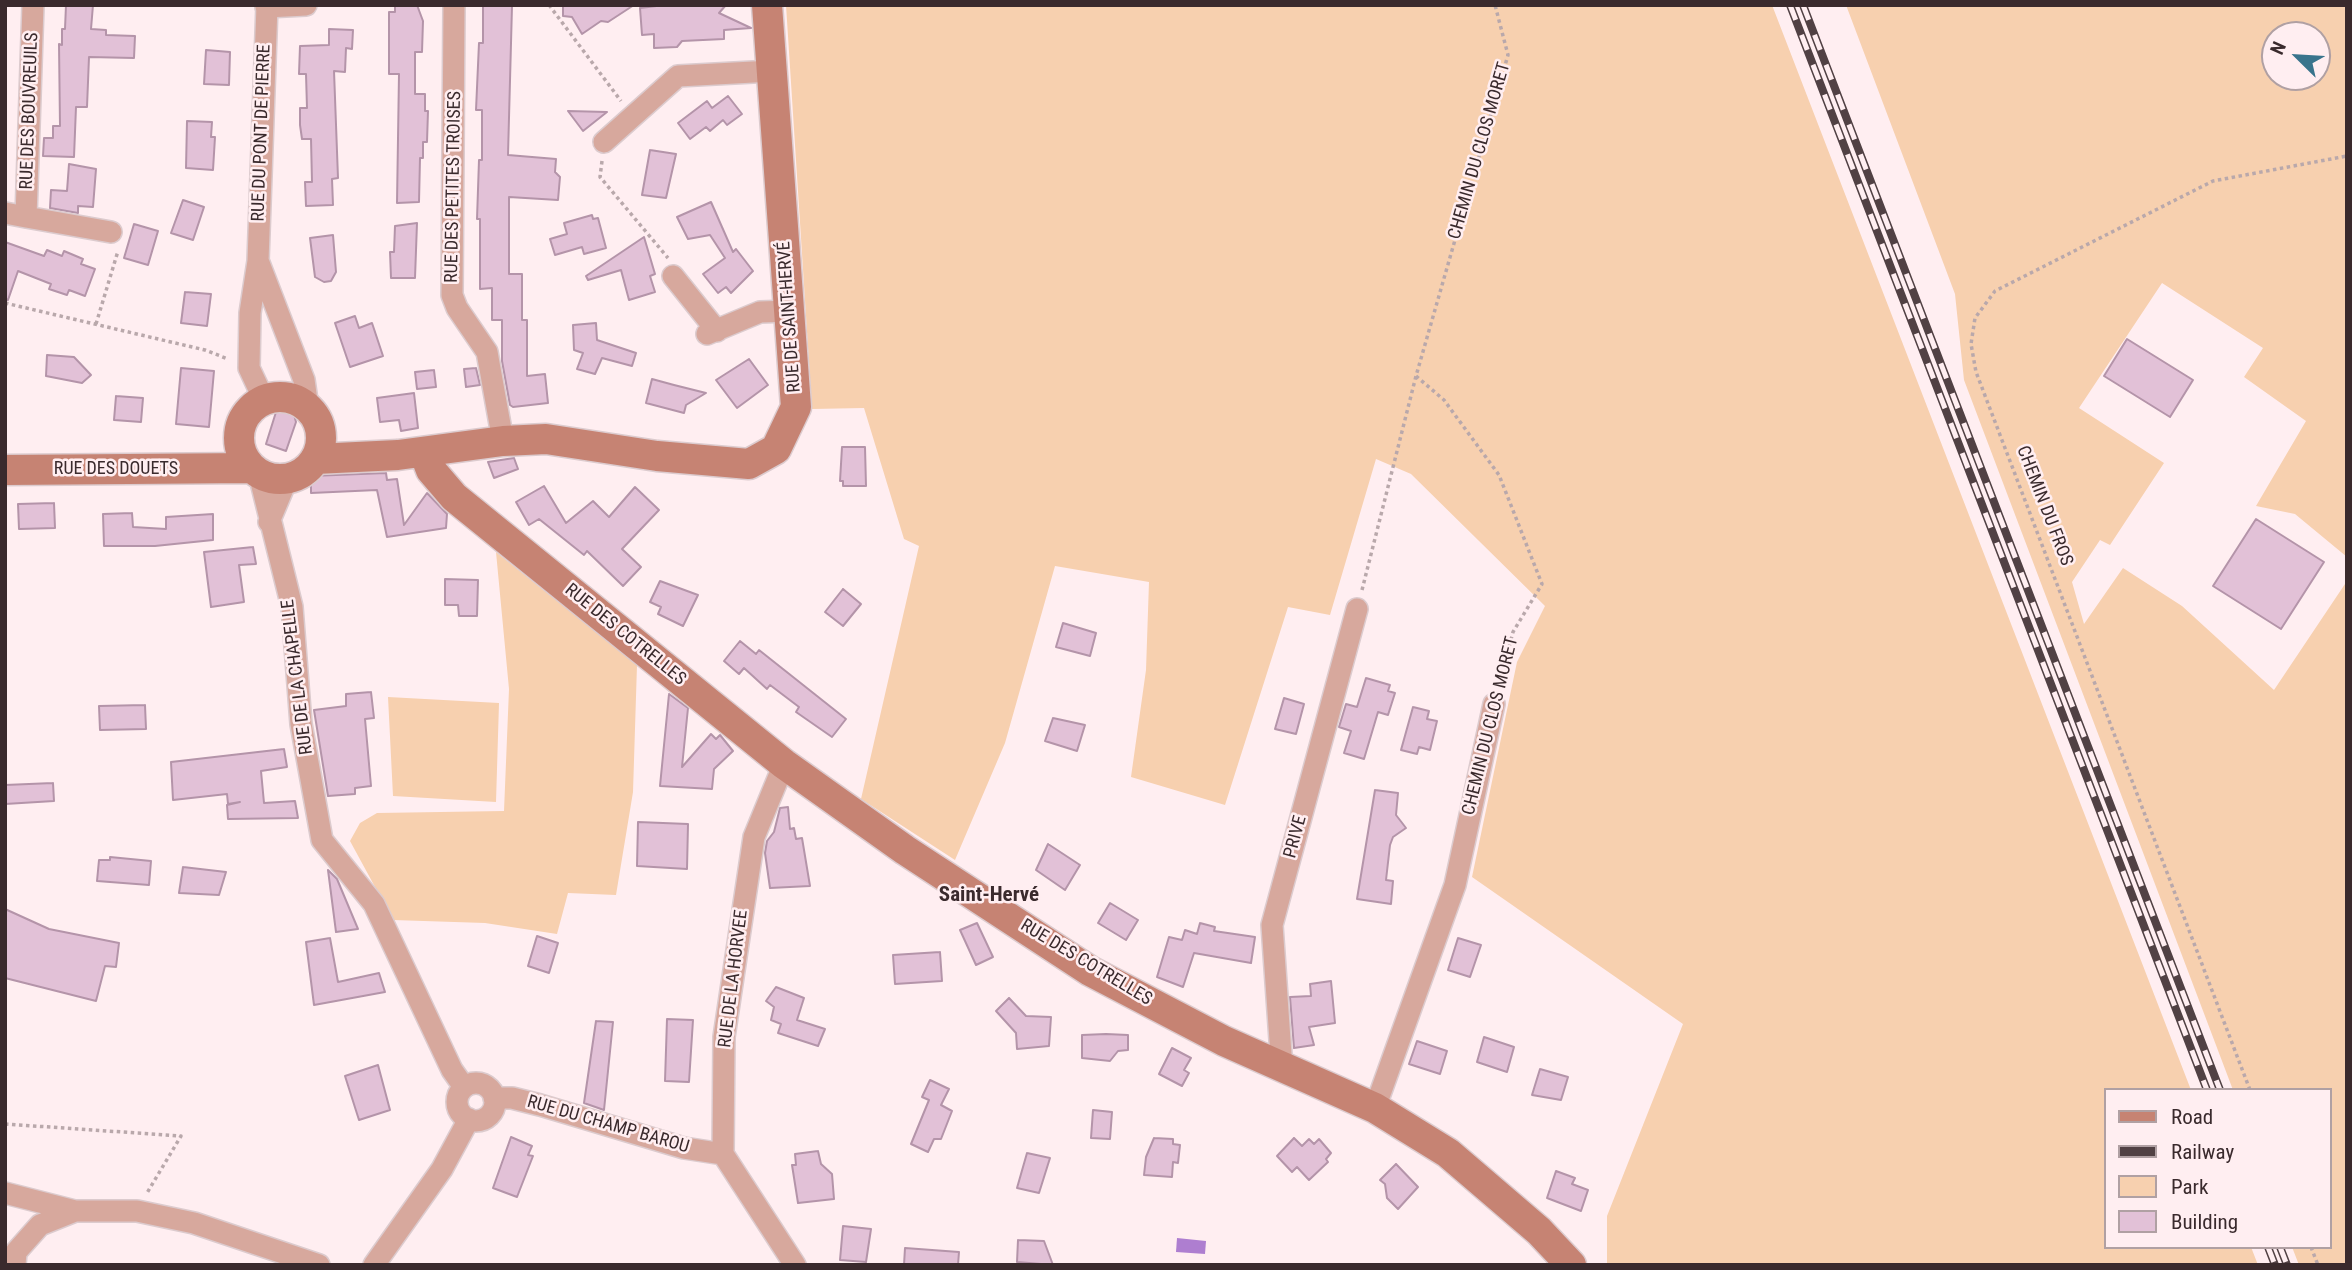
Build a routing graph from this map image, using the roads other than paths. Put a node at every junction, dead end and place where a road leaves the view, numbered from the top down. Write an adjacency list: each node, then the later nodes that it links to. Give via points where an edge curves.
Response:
1 (33, 5): 9 (street, RUE DES BOUVREUILS)
2 (306, 5): 5 (street)
3 (454, 5): 16 (street, RUE DES PETITES TROISES, via 453,295 486,352)
4 (767, 5): 6 (street, RUE DE SAINT-HERVÉ)
5 (267, 6): 11 (street, RUE DU PONT DE PIERRE)
6 (772, 71): 7 (street, via 678,76); 13 (street, RUE DE SAINT-HERVÉ)
7 (604, 142)
8 (5, 213): 9 (street, RUE DES BOUVREUILS)
9 (26, 217): 10 (street, RUE DES BOUVREUILS)
10 (111, 232)
11 (258, 261): 14 (street, RUE DU PONT DE PIERRE, via 250,313 249,368); 15 (street, RUE DU PONT DE PIERRE)
12 (673, 276): 13 (street, via 712,332 760,312)
13 (790, 311): 16 (street, RUE DE SAINT-HERVÉ, via 796,407 776,449 748,464 546,439)
14 (264, 400): 15 (street, via 287,397); 19 (street, via 244,418)
15 (314, 417): 17 (street, via 351,444); 18 (street, via 321,438)
16 (503, 441): 17 (street, RUE DE SAINT-HERVÉ)
17 (411, 454): 18 (street); 23 (street, RUE DES COTRELLES, via 454,497)
18 (315, 459): 19 (street, via 298,475)
19 (252, 467): 20 (street, RUE DES DOUETS); 25 (street, RUE DE LA CHAPELLE, via 292,607 301,724 321,840 374,904)
20 (5, 470)
21 (1357, 610): 24 (street, PRIVE, via 1272,925)
22 (1494, 704): 27 (street, CHEMIN DU CLOS MORET, via 1455,885)
23 (784, 764): 24 (street, RUE DES COTRELLES, via 1090,971); 29 (street, RUE DE LA HORVEE, via 754,837 724,1037)
24 (1282, 1069): 27 (street, RUE DES COTRELLES)
25 (464, 1087): 26 (street, via 481,1084); 28 (street, via 457,1104)
26 (494, 1098): 28 (street, via 487,1116); 29 (street, RUE DU CHAMP BAROU, via 540,1104 684,1148)
27 (1376, 1108): 36 (street, RUE DES COTRELLES, via 1448,1153 1539,1231)
28 (469, 1119): 34 (street, via 442,1169)
29 (723, 1154): 35 (street)
30 (5, 1193): 31 (street)
31 (75, 1211): 32 (street, via 40,1225 16,1252); 33 (street, via 136,1211 194,1223)
32 (15, 1265)
33 (319, 1265)
34 (374, 1265)
35 (795, 1265)
36 (1571, 1265)

